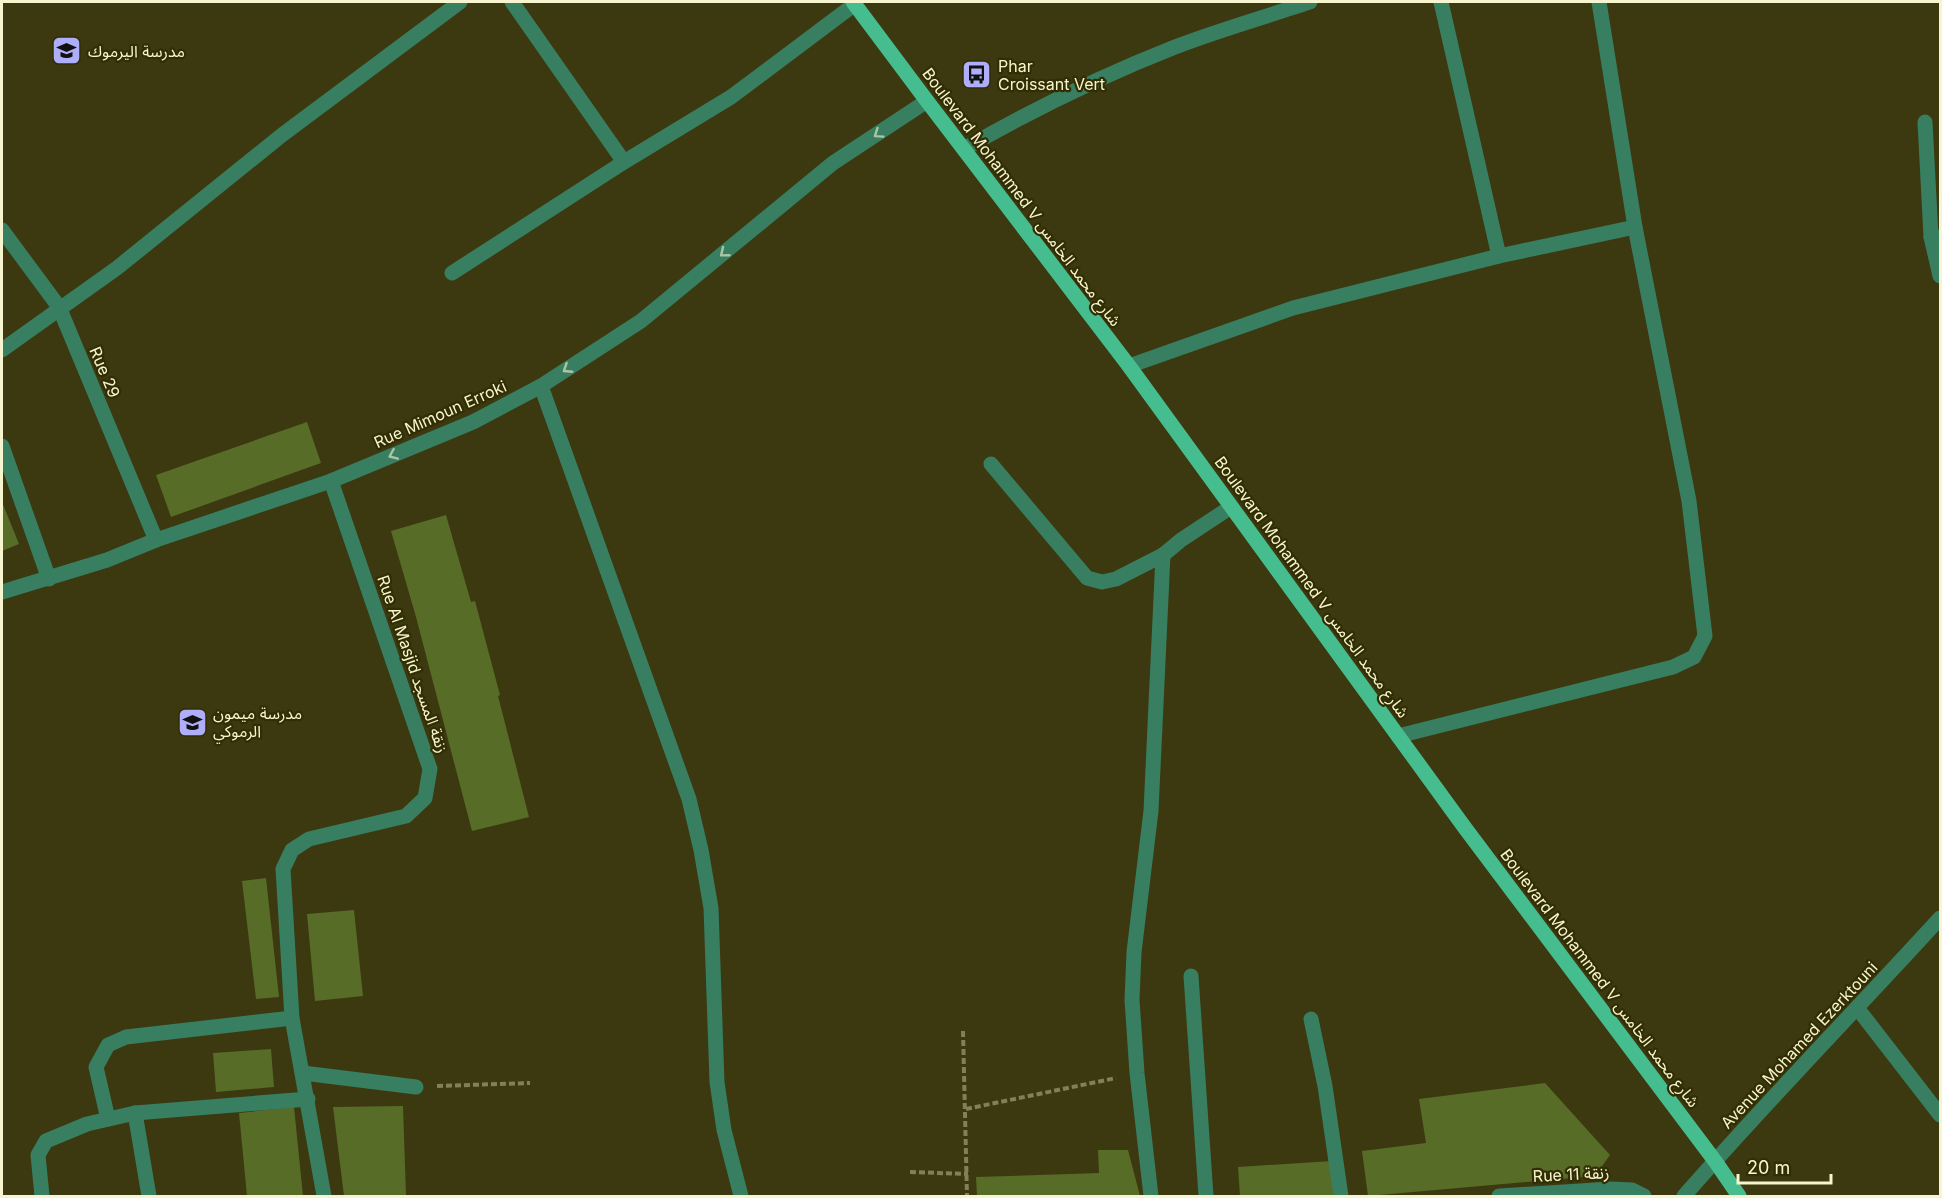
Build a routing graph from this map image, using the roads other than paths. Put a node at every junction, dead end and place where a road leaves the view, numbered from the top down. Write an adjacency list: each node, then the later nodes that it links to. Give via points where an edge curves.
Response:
1 (460, 2): 17 (street, via 282,135 117,268)
2 (512, 2): 10 (street)
3 (1310, 2): 9 (street, via 1175,47 1088,83)
4 (1442, 2): 14 (street)
5 (1599, 2): 11 (street)
6 (854, 3): 7 (main road, Boulevard Mohammed V شارع محمد الخامس); 10 (street, via 731,97)
7 (927, 101): 9 (main road, Boulevard Mohammed V شارع محمد الخامس); 20 (street, Rue Mimoun Erroki, one-way to 20, via 833,163 641,321)
8 (1925, 122): 13 (street)
9 (964, 149): 19 (main road, Boulevard Mohammed V شارع محمد الخامس)
10 (624, 162): 15 (street)
11 (1635, 226): 14 (street); 29 (street, via 1689,501 1706,636 1694,657 1673,668)
12 (2, 230): 17 (street, Rue 29)
13 (1936, 237): 16 (street)
14 (1499, 256): 19 (street, via 1293,308)
15 (452, 273)
16 (1941, 276)
17 (59, 307): 18 (street); 25 (street, Rue 29)
18 (2, 350)
19 (1129, 366): 24 (main road, Boulevard Mohammed V شارع محمد الخامس)
20 (541, 386): 23 (street, Rue Mimoun Erroki, one-way to 23, via 473,422); 45 (street, via 689,799 711,908 717,1082)
21 (2, 446): 27 (street)
22 (991, 464): 26 (street, via 1087,578 1102,582 1116,579)
23 (331, 481): 25 (street, Rue Mimoun Erroki); 33 (street, Rue Al Masjid زنقة المسجد, via 430,769 424,798 406,816 309,839 292,850 283,869)
24 (1231, 507): 26 (street); 29 (main road, Boulevard Mohammed V شارع محمد الخامس)
25 (156, 540): 27 (street, Rue Mimoun Erroki)
26 (1163, 555): 46 (street, via 1151,811 1132,1000)
27 (49, 579): 28 (street, Rue Mimoun Erroki)
28 (2, 592)
29 (1398, 736): 41 (main road, Boulevard Mohammed V شارع محمد الخامس)
30 (1941, 918): 32 (street, Avenue Mohamed Ezerktouni)
31 (1191, 976): 47 (street)
32 (1858, 1008): 39 (street); 41 (street, Avenue Mohamed Ezerktouni)
33 (292, 1018): 35 (street, Rue Al Masjid زنقة المسجد); 40 (street, via 126,1037 108,1045 96,1067)
34 (1311, 1019): 48 (street)
35 (303, 1073): 36 (street); 37 (street, Rue Al Masjid زنقة المسجد)
36 (416, 1087)
37 (308, 1099): 38 (street); 44 (street, Rue Al Masjid زنقة المسجد)
38 (135, 1113): 40 (street); 43 (street)
39 (1941, 1115)
40 (108, 1119): 42 (street, via 46,1141 38,1155)
41 (1715, 1161): 51 (street, Avenue Mohamed Ezerktouni); 52 (main road, Boulevard Mohammed V شارع محمد الخامس)
42 (42, 1197)
43 (149, 1197)
44 (324, 1197)
45 (741, 1197)
46 (1151, 1197)
47 (1206, 1197)
48 (1341, 1197)
49 (1499, 1197): 50 (street, Rue 11 زنقة, via 1611,1189 1632,1190)
50 (1644, 1197)
51 (1684, 1197)
52 (1739, 1197)

